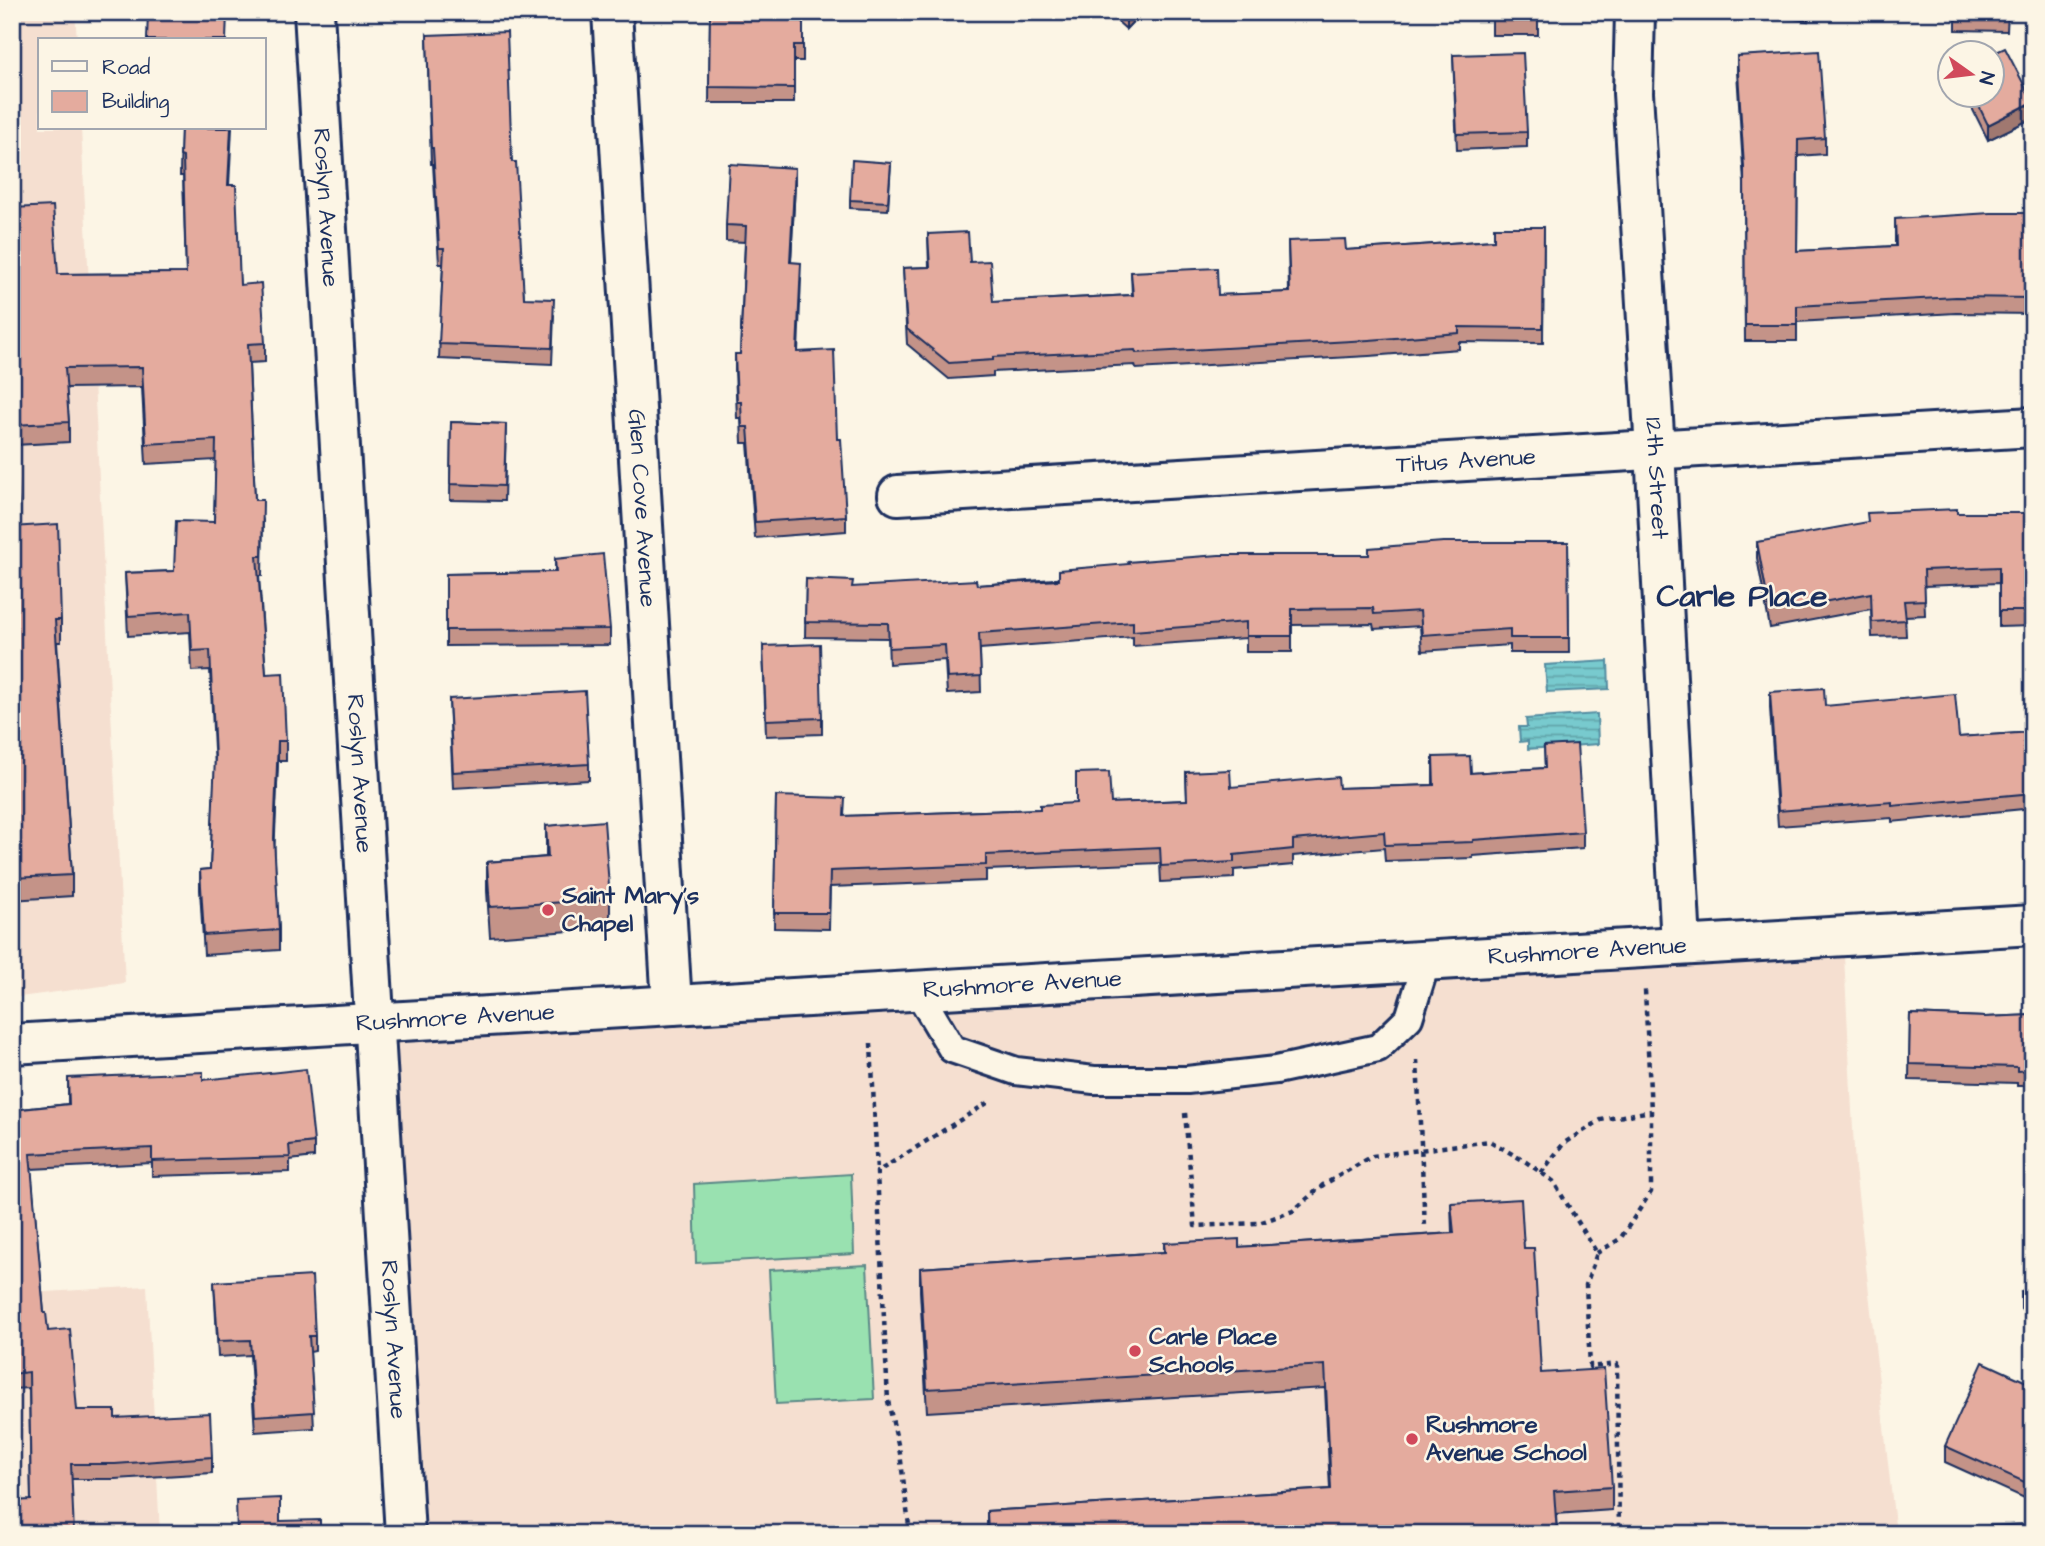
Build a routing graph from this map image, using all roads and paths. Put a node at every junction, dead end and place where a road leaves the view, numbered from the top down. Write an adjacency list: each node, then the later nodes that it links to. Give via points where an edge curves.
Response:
1 (314, 12): 13 (street, Roslyn Avenue)
2 (612, 12): 12 (street, Glen Cove Avenue)
3 (1635, 12): 5 (street, 12th Street, via 1633,93)
4 (2033, 427): 5 (street, Titus Avenue)
5 (1655, 450): 6 (street, Titus Avenue); 8 (street, 12th Street)
6 (898, 495)
7 (2033, 925): 8 (street, Rushmore Avenue)
8 (1681, 945): 9 (street, Rushmore Avenue)
9 (1427, 960): 11 (street, Rushmore Avenue); 11 (lane, via 1409,1018 1378,1048 1276,1070 1187,1080 1094,1080 1016,1071 952,1049)
10 (1645, 982): 18 (path)
11 (917, 990): 12 (street, Rushmore Avenue)
12 (671, 1005): 13 (street, Rushmore Avenue)
13 (374, 1023): 15 (street, Rushmore Avenue); 25 (street, Roslyn Avenue)
14 (871, 1043): 21 (path)
15 (12, 1044)
16 (1417, 1059): 20 (path)
17 (997, 1097): 21 (path)
18 (1651, 1111): 22 (path, via 1601,1121 1564,1143); 24 (path, via 1651,1192 1620,1239)
19 (1185, 1112): 20 (path, via 1195,1226 1259,1223 1293,1211 1323,1185 1373,1156)
20 (1421, 1151): 22 (path, via 1490,1142); 23 (path)
21 (877, 1172): 26 (path, via 888,1401)
22 (1541, 1173): 24 (path, via 1553,1181)
23 (1425, 1227)
24 (1597, 1253): 27 (path, via 1586,1285 1590,1367 1617,1364)
25 (405, 1534)
26 (910, 1534)
27 (1619, 1534)

